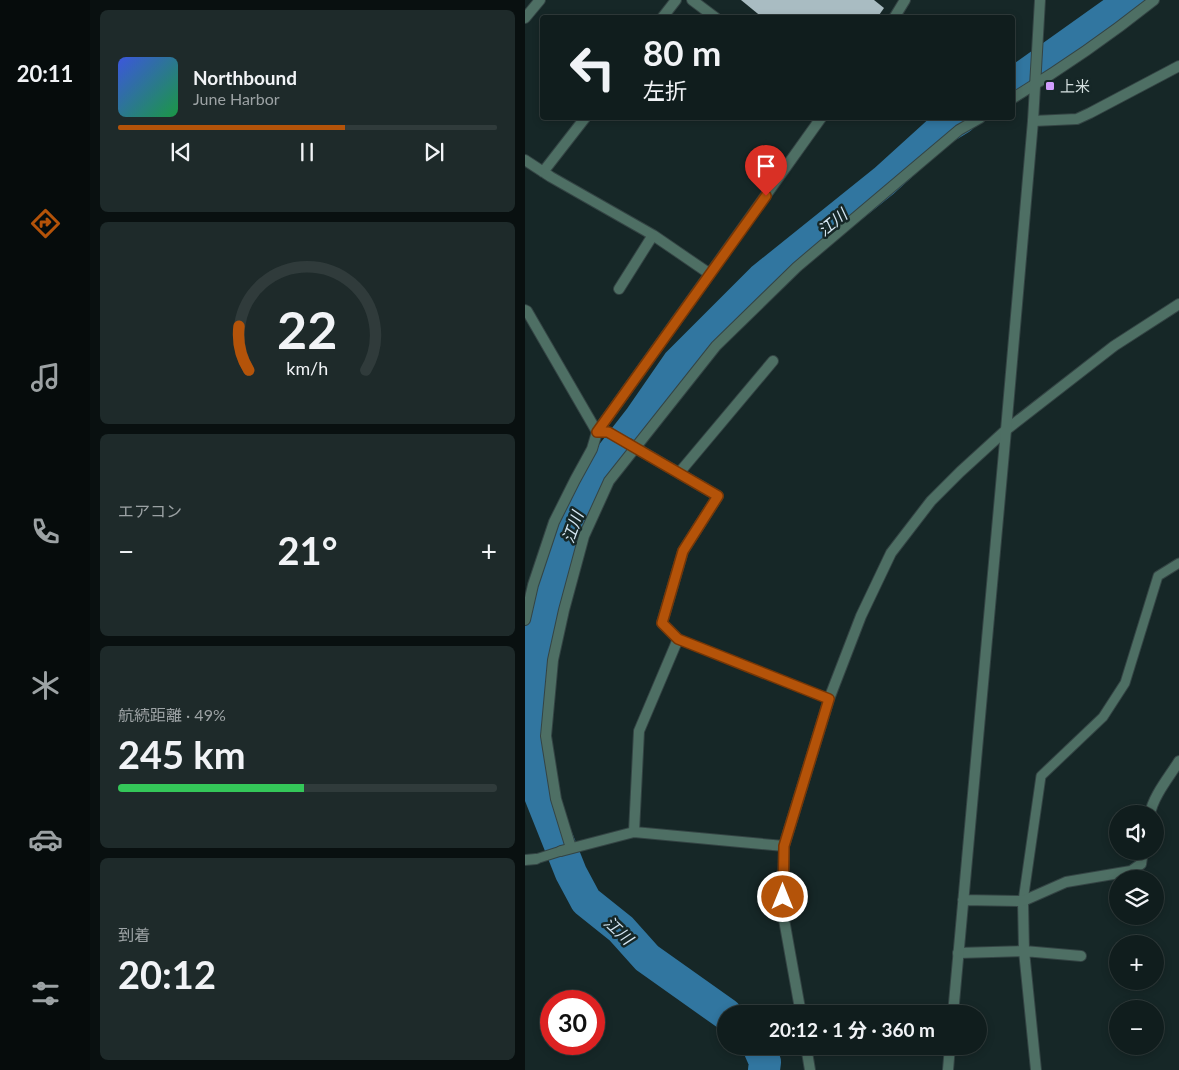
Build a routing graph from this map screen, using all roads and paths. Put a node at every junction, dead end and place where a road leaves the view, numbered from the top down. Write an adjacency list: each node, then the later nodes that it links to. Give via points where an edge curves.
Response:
1 (540, 0): 10 (street)
2 (675, 0): 7 (street)
3 (691, 0): 8 (street)
4 (905, 0): 9 (street)
5 (1041, 0): 12 (street)
6 (1154, 0): 12 (street)
7 (664, 15)
8 (712, 15)
9 (896, 15)
10 (525, 18)
11 (1179, 66): 17 (street, via 1077,119)
12 (1036, 81): 13 (street); 17 (street)
13 (1015, 97)
14 (583, 120): 19 (street)
15 (820, 120): 21 (street)
16 (976, 120): 29 (street, via 959,130 797,267 717,346)
17 (1033, 121): 26 (street)
18 (525, 160): 19 (street)
19 (543, 172): 20 (street)
20 (653, 235): 21 (street); 22 (street)
21 (710, 274): 27 (street)
22 (619, 289)
23 (1179, 304): 26 (street, via 1114,346)
24 (525, 310): 27 (street)
25 (773, 361): 30 (street)
26 (1006, 430): 34 (street, via 931,501 891,553 861,616); 43 (street)
27 (597, 432): 28 (street); 32 (street, via 592,449 554,522)
28 (608, 432): 29 (lane)
29 (632, 446): 30 (street); 39 (street, via 609,481 584,536 553,660 546,736)
30 (679, 473): 33 (street, via 718,496 683,551 662,623)
31 (1179, 563): 44 (lane, via 1159,576 1125,683 1103,717 1041,776)
32 (525, 620)
33 (678, 639): 34 (lane); 37 (street, via 639,731)
34 (829, 699): 38 (street)
35 (1179, 761): 36 (street)
36 (1153, 805)
37 (634, 832): 38 (street); 39 (street)
38 (784, 846): 48 (street, via 783,914)
39 (566, 849): 40 (lane)
40 (536, 859): 41 (street)
41 (525, 860)
42 (1142, 860): 44 (street, via 1131,871 1066,882)
43 (963, 900): 44 (street); 46 (street)
44 (1023, 901): 45 (street)
45 (1024, 951): 46 (street); 47 (street); 54 (street)
46 (958, 954): 49 (street)
47 (1081, 956)
48 (799, 1005)
49 (954, 1005)
50 (808, 1055): 52 (street)
51 (949, 1055): 53 (street)
52 (810, 1070)
53 (947, 1070)
54 (1037, 1070)

